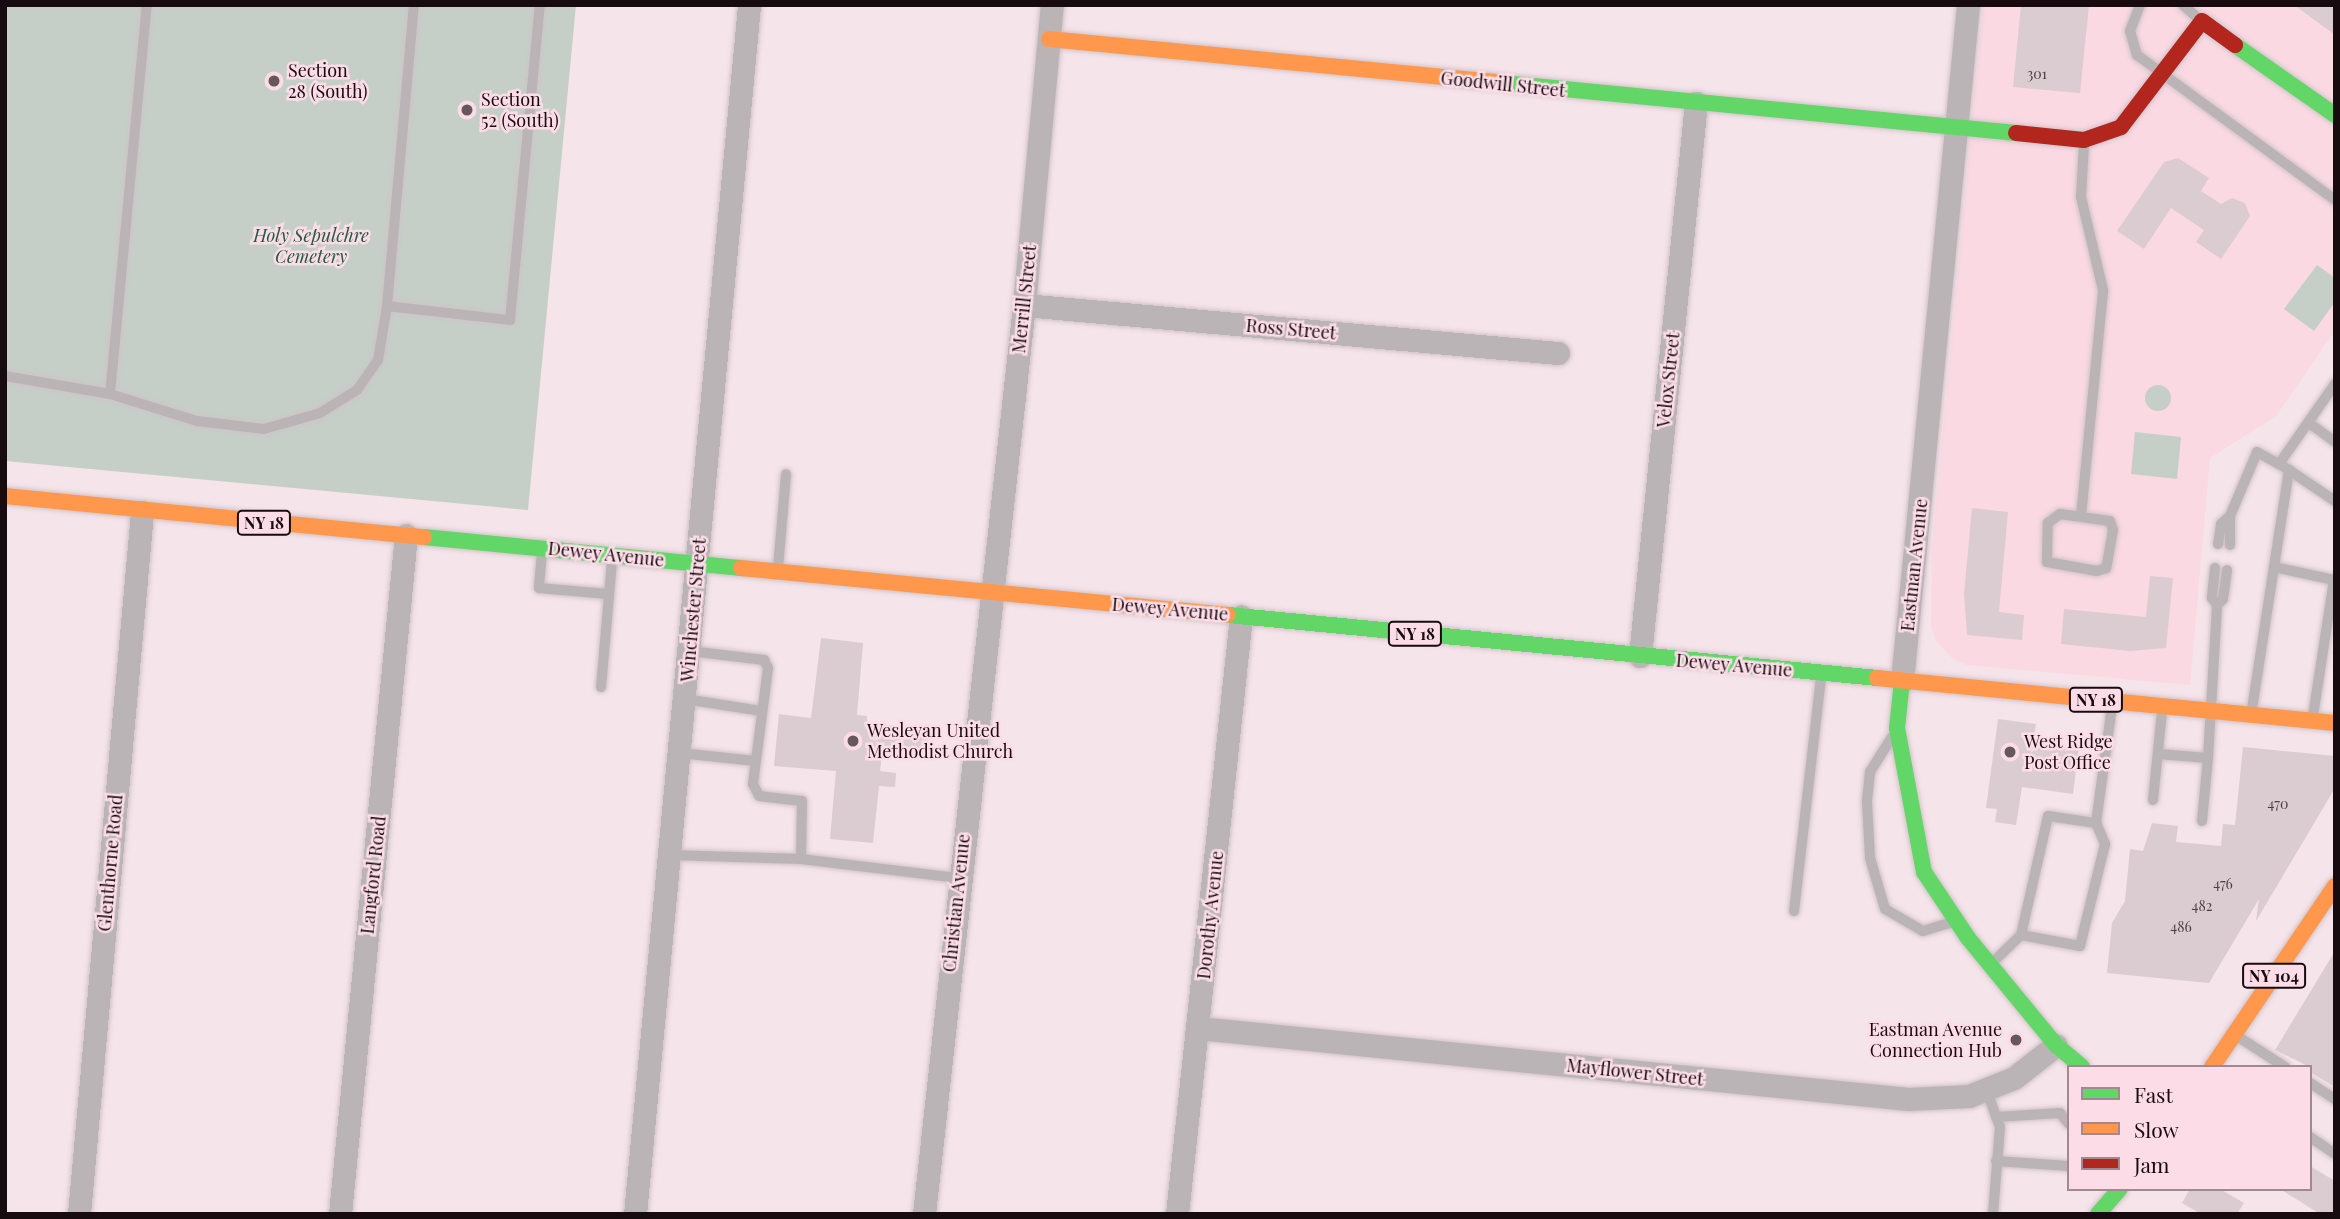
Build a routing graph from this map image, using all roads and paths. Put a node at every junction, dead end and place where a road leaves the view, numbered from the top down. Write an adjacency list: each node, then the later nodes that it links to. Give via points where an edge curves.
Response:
1 (147, 5): 22 (lane)
2 (414, 5): 18 (lane)
3 (540, 5): 18 (lane, via 510,320)
4 (749, 5): 35 (street, Winchester Street)
5 (1052, 5): 10 (street, Merrill Street)
6 (1968, 5): 14 (street, Eastman Avenue)
7 (2140, 5): 11 (lane, via 2130,31 2131,44)
8 (2183, 5): 9 (lane)
9 (2202, 21): 11 (main road); 13 (main road)
10 (1049, 39): 12 (main road, Goodwill Street); 17 (street, Merrill Street)
11 (2162, 77): 15 (main road, via 2121,127); 16 (lane)
12 (1696, 103): 14 (main road, Goodwill Street); 44 (street, Velox Street)
13 (2335, 115)
14 (1956, 128): 15 (main road, Goodwill Street); 46 (street, Eastman Avenue)
15 (2084, 140): 30 (lane, via 2081,197 2103,290)
16 (2335, 200)
17 (1024, 305): 19 (street, Ross Street); 40 (street, Merrill Street)
18 (387, 306): 22 (lane, via 378,360 357,390 320,413 264,429 197,421)
19 (1558, 354)
20 (5, 376): 22 (lane)
21 (2335, 384): 23 (lane)
22 (110, 394)
23 (2309, 423): 24 (lane); 25 (lane)
24 (2335, 442)
25 (2284, 467): 28 (lane); 32 (lane, via 2257,452 2230,516); 36 (lane)
26 (786, 474): 38 (lane)
27 (5, 496): 29 (main road, Dewey Avenue / NY 18)
28 (2335, 500)
29 (142, 512): 31 (main road, Dewey Avenue / NY 18); 88 (street, Glenthorne Road)
30 (2081, 516): 30 (lane, via 2053,515 2044,554 2047,562 2097,571 2106,568 2112,540 2110,521)
31 (406, 536): 33 (main road, Dewey Avenue / NY 18); 89 (street, Langford Road)
32 (2224, 544)
33 (542, 548): 34 (main road, Dewey Avenue / NY 18); 41 (lane, via 539,588)
34 (612, 555): 35 (main road, Dewey Avenue / NY 18); 41 (lane)
35 (698, 563): 38 (main road, Dewey Avenue / NY 18); 43 (street, Winchester Street)
36 (2274, 567): 39 (lane); 53 (lane)
37 (2221, 569): 52 (lane, via 2212,598 2217,604)
38 (777, 571): 40 (main road, Dewey Avenue / NY 18)
39 (2334, 580): 54 (lane)
40 (991, 593): 42 (main road, Dewey Avenue / NY 18); 66 (street, Christian Avenue)
41 (608, 594): 47 (lane)
42 (1241, 616): 44 (main road, Dewey Avenue / NY 18); 72 (street, Dorothy Avenue)
43 (690, 651): 48 (street, Winchester Street); 51 (lane, via 764,660 768,668)
44 (1640, 656): 45 (main road, Dewey Avenue / NY 18)
45 (1821, 673): 46 (main road, Dewey Avenue / NY 18); 68 (lane)
46 (1902, 681): 49 (main road, Dewey Avenue / NY 18); 56 (main road, Eastman Avenue)
47 (601, 687)
48 (685, 699): 51 (lane); 57 (street, Winchester Street)
49 (2112, 702): 50 (main road, Dewey Avenue / NY 18); 63 (lane)
50 (2162, 707): 52 (main road, Dewey Avenue / NY 18); 58 (lane)
51 (762, 711): 60 (lane)
52 (2212, 711): 53 (main road, Dewey Avenue / NY 18); 59 (lane)
53 (2251, 715): 54 (main road, Dewey Avenue / NY 18)
54 (2312, 721): 55 (main road, Dewey Avenue / NY 18)
55 (2335, 723)
56 (1897, 727): 69 (main road, Eastman Avenue, via 1924,872); 69 (lane, via 1870,772 1867,802 1870,858 1885,909 1923,932)
57 (680, 753): 60 (lane); 64 (street, Winchester Street)
58 (2158, 754): 59 (lane); 61 (lane)
59 (2208, 758): 62 (lane)
60 (756, 761): 65 (lane, via 753,784 759,796 802,802)
61 (2153, 800)
62 (2202, 821)
63 (2096, 824): 70 (lane, via 2048,816); 70 (lane, via 2105,844 2080,946)
64 (670, 855): 65 (lane); 90 (street, Winchester Street)
65 (801, 859): 66 (lane)
66 (959, 878): 91 (street, Christian Avenue)
67 (2332, 894): 73 (main road, NY 104)
68 (1794, 911)
69 (1956, 921): 71 (main road, Eastman Avenue)
70 (2021, 935): 71 (lane)
71 (1990, 965): 74 (main road, Eastman Avenue)
72 (1198, 1028): 79 (street, Mayflower Street, via 1908,1099 1969,1096); 92 (street, Dorothy Avenue)
73 (2235, 1034): 76 (main road, NY 104); 77 (lane)
74 (2056, 1045): 75 (main road, Eastman Avenue); 79 (street, Mayflower Street, via 2014,1078)
75 (2080, 1065)
76 (2213, 1065)
77 (2282, 1065)
78 (2312, 1084): 80 (lane)
79 (1986, 1090): 81 (lane)
80 (2335, 1099)
81 (1996, 1117): 82 (lane, via 2060,1113); 85 (lane, via 2000,1127)
82 (2067, 1122)
83 (2312, 1139): 84 (lane)
84 (2335, 1154)
85 (1996, 1161): 86 (lane); 93 (lane)
86 (2067, 1166)
87 (2118, 1191): 94 (main road)
88 (79, 1214)
89 (340, 1214)
90 (635, 1214)
91 (923, 1214)
92 (1177, 1214)
93 (1993, 1214)
94 (2098, 1214)

